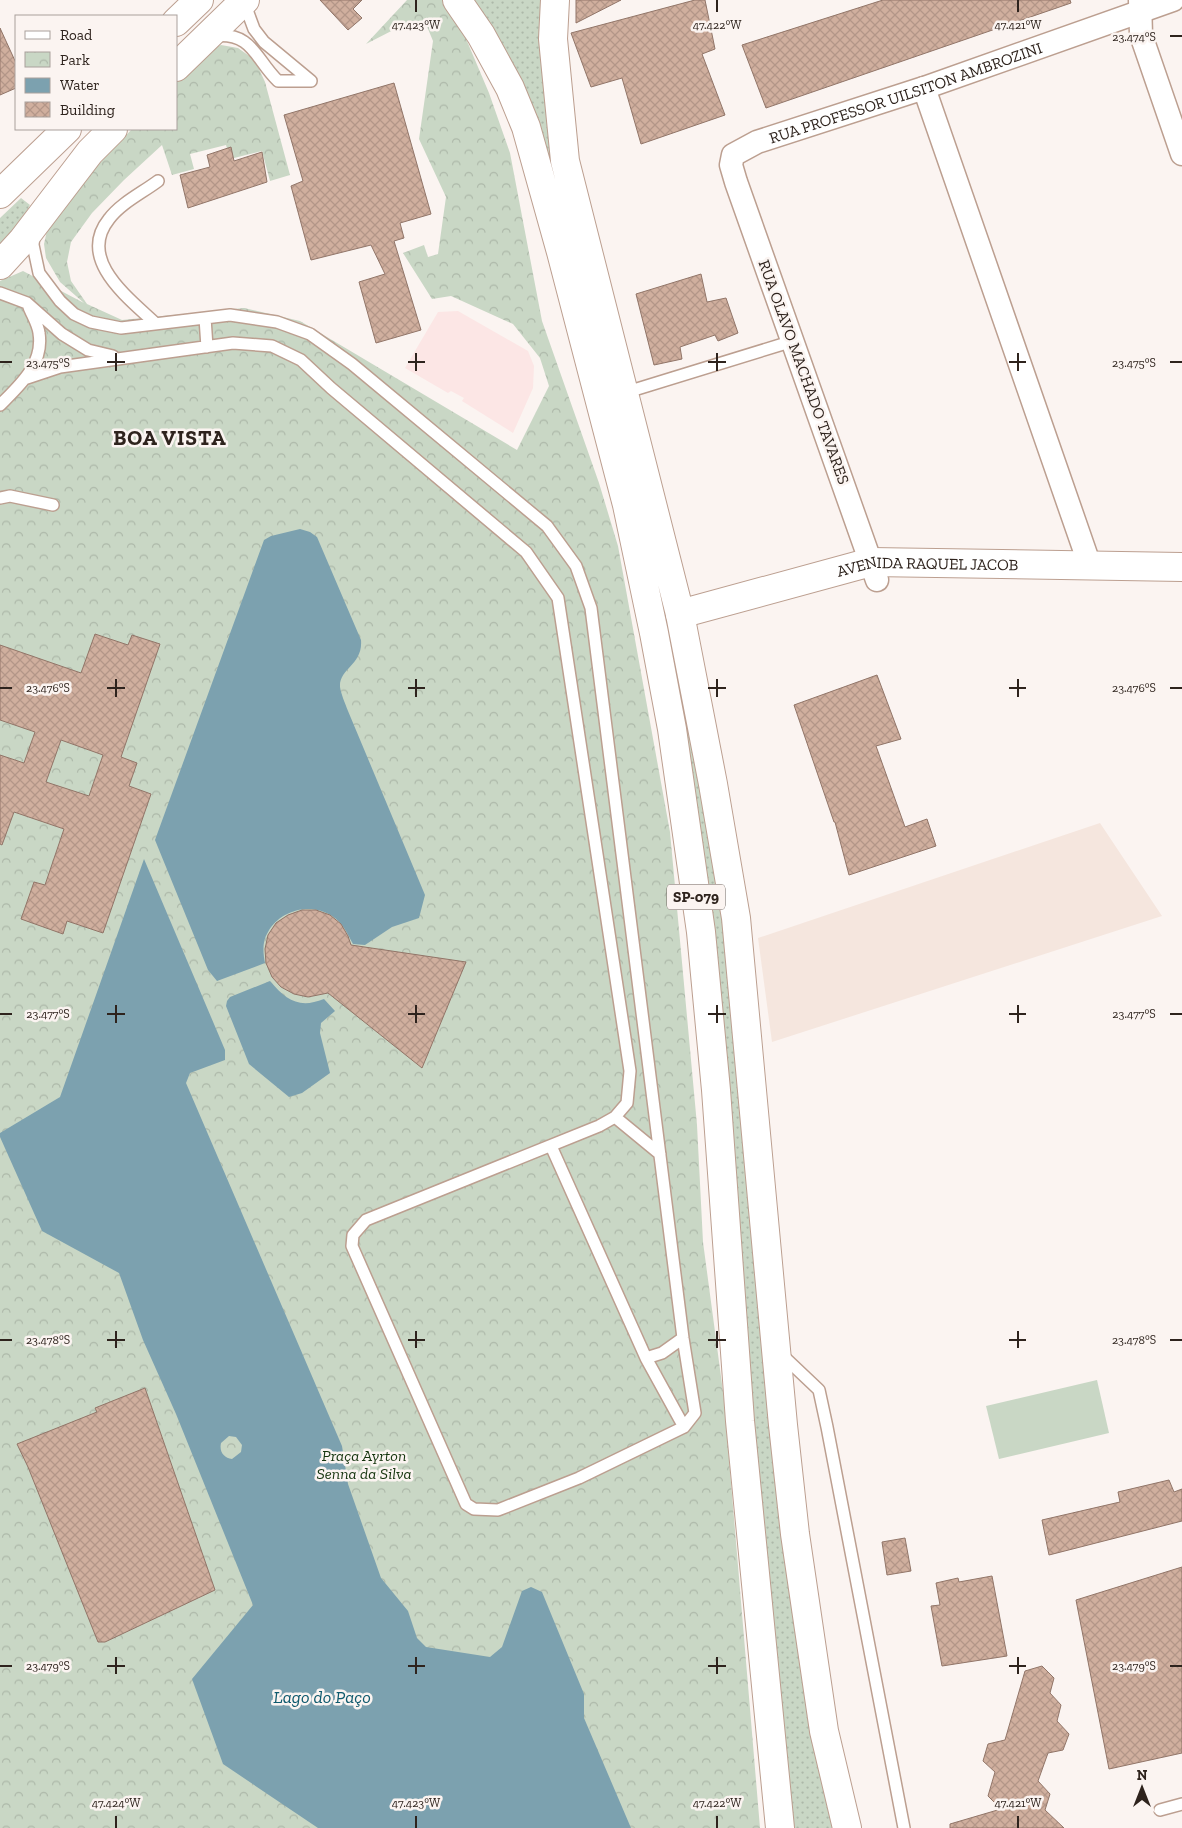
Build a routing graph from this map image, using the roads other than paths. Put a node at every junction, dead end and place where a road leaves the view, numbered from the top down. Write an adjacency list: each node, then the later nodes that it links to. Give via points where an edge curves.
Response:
1 (199, 0): 7 (main road)
2 (457, 0): 45 (main road, SP-079, via 506,80 526,127 627,505 672,729 701,932 740,1421)
3 (556, 0): 27 (main road, SP-079, via 553,39 565,161)
4 (1173, 0): 6 (street, RUA PROFESSOR UILSITON AMBROZINI)
5 (244, 1): 8 (main road); 8 (lane, via 254,29 264,42 311,81 278,81 249,44 227,35)
6 (1140, 6): 10 (street, RUA PROFESSOR UILSITON AMBROZINI); 13 (street, via 1141,35)
7 (178, 20)
8 (207, 37): 9 (main road)
9 (178, 65)
10 (924, 88): 14 (street, RUA PROFESSOR UILSITON AMBROZINI, via 757,142 733,155); 31 (street)
11 (65, 130): 16 (main road)
12 (112, 130): 17 (main road, via 90,152)
13 (1182, 154)
14 (731, 165): 23 (street, RUA OLAVO MACHADO TAVARES)
15 (158, 181): 22 (lane, via 108,220 100,239 100,258 106,273)
16 (7, 187): 17 (main road, via 27,189 36,199)
17 (36, 222): 18 (main road); 22 (lane, via 32,245 39,273 74,314 91,322 121,328)
18 (0, 265)
19 (0, 294): 20 (lane)
20 (28, 303): 25 (lane, via 62,334 88,350); 26 (lane, via 39,332 38,354)
21 (205, 318): 22 (lane); 24 (lane); 38 (lane, via 230,315 277,322 310,334 352,364 547,526 576,566 591,608)
22 (156, 324)
23 (793, 341): 27 (lane); 33 (street, RUA OLAVO MACHADO TAVARES)
24 (208, 346): 25 (lane); 36 (lane, via 233,343 272,346 301,360 526,552 558,598 630,1071 627,1104)
25 (122, 358): 26 (lane, via 60,367)
26 (27, 378): 28 (lane)
27 (624, 394): 35 (main road, SP-079)
28 (0, 405)
29 (0, 498): 30 (lane, via 10,496)
30 (53, 505)
31 (1090, 566): 32 (main road, AVENIDA RAQUEL JACOB); 33 (main road, AVENIDA RAQUEL JACOB)
32 (1182, 567)
33 (874, 571): 34 (main road, AVENIDA RAQUEL JACOB); 35 (main road, AVENIDA RAQUEL JACOB)
34 (1182, 583)
35 (681, 622): 40 (main road, SP-079, via 736,918)
36 (615, 1117): 37 (lane); 38 (lane)
37 (551, 1146): 41 (lane); 42 (lane, via 366,1220 353,1235 352,1246 466,1504 474,1509 498,1510 579,1478)
38 (660, 1154): 39 (lane)
39 (683, 1338): 41 (lane, via 662,1353); 42 (lane, via 695,1413)
40 (776, 1349): 46 (main road, SP-079, via 795,1534 814,1665 824,1731); 47 (lane, via 818,1390)
41 (646, 1358): 42 (lane)
42 (684, 1427)
43 (1182, 1804): 44 (lane)
44 (1160, 1810)
45 (780, 1828)
46 (846, 1828)
47 (904, 1828)

